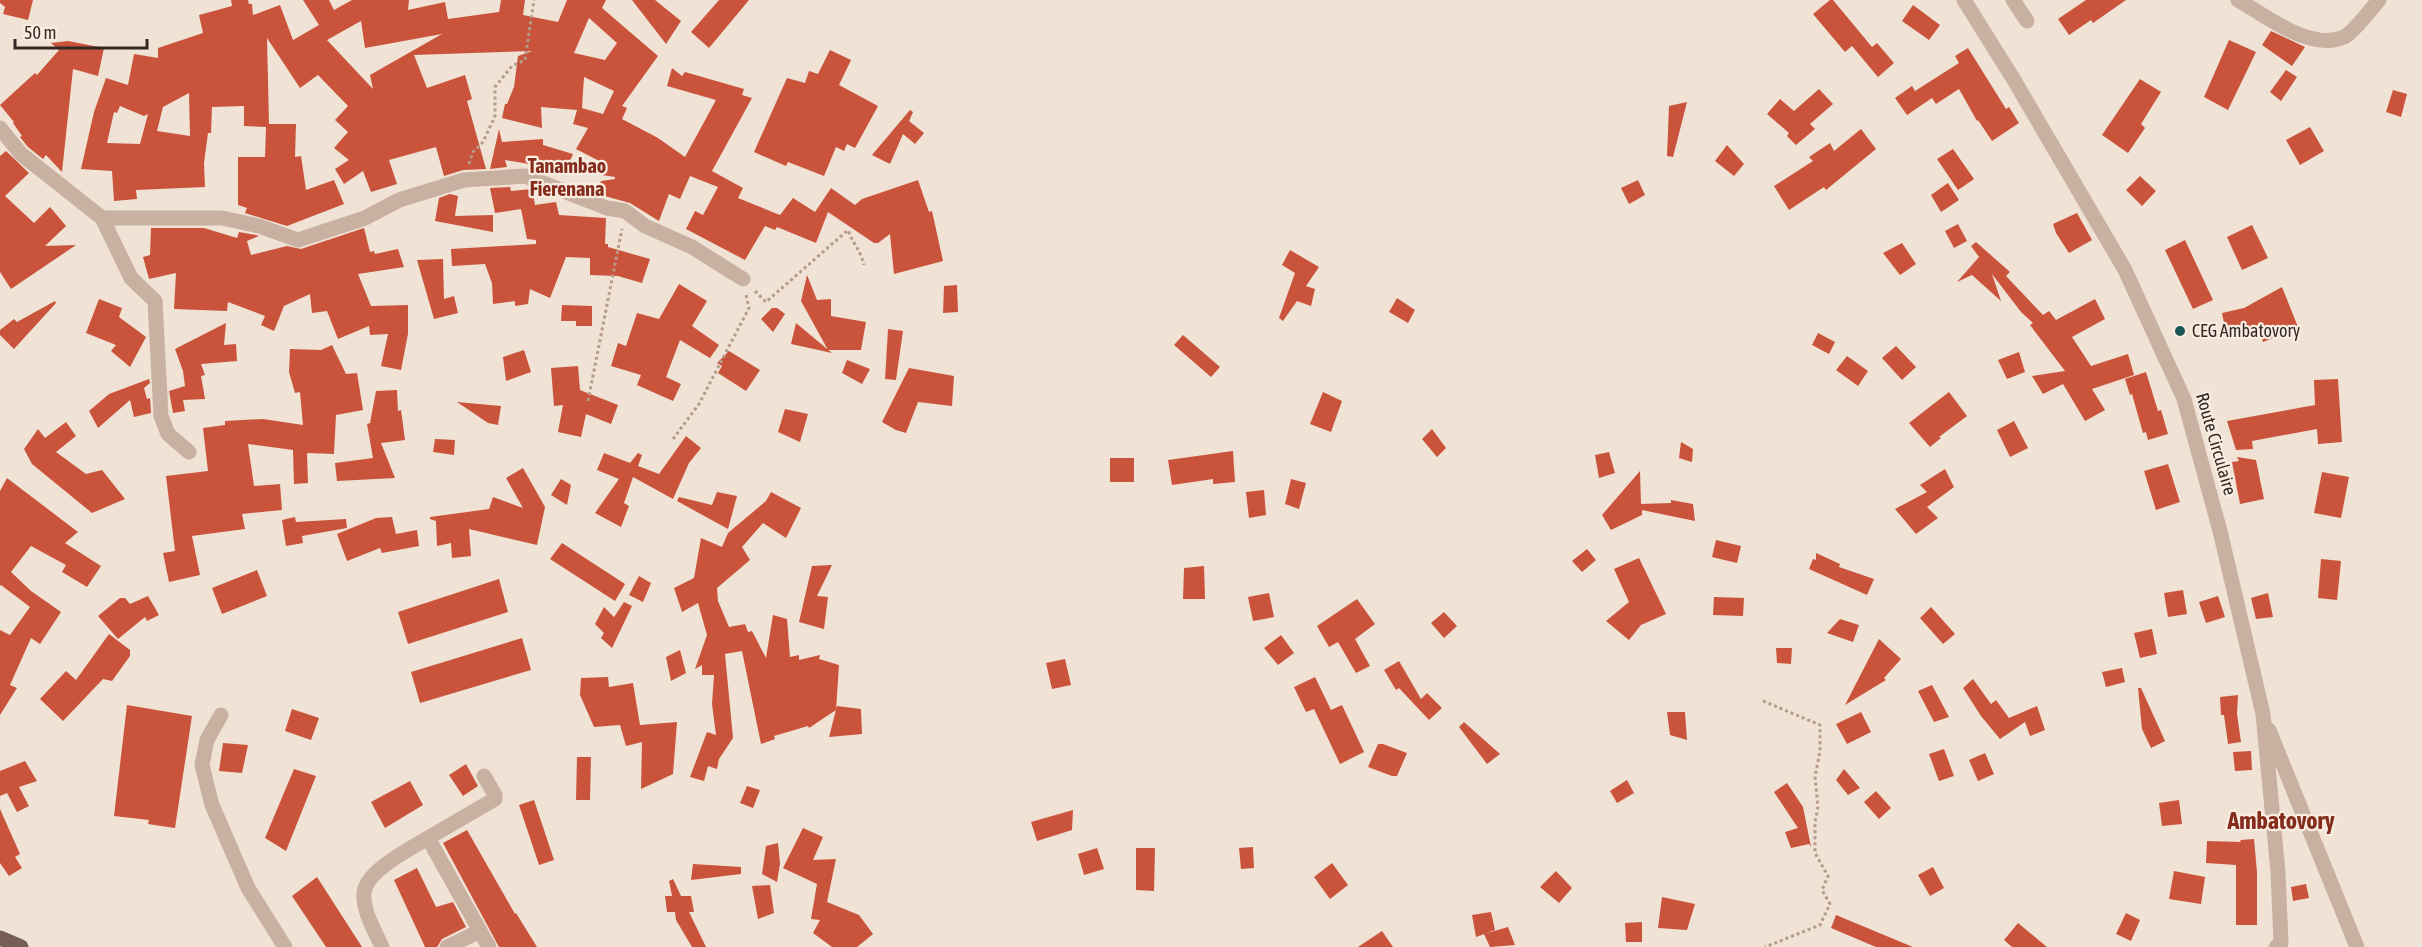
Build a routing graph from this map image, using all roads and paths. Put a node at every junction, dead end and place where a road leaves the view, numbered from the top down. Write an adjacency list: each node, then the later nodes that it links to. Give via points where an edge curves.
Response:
1 (534, 0): 8 (path, via 525,60 512,66 495,87 495,116 483,142 473,152)
2 (1964, 0): 17 (street, Route Circulaire, via 2125,270 2184,399)
3 (2013, 0): 6 (street)
4 (2238, 0): 5 (street, via 2315,41 2345,37)
5 (2379, 0)
6 (2027, 21)
7 (0, 128): 10 (street, via 21,154)
8 (464, 180): 9 (street, via 525,176 607,208); 10 (street, via 399,200 365,218 298,240 222,218)
9 (625, 211): 12 (street, via 645,226 692,247); 13 (path)
10 (102, 218): 15 (street, via 131,278 155,301 161,416 168,434)
11 (864, 265): 12 (path, via 848,230 766,302)
12 (743, 279): 14 (path, via 749,309 699,404)
13 (588, 401)
14 (673, 439)
15 (189, 452)
16 (1763, 701): 28 (path, via 1820,725 1815,853 1828,876 1822,890 1830,904 1820,926)
17 (2263, 714): 29 (street, Route Circulaire, via 2278,872 2281,943); 30 (street)
18 (221, 715): 24 (street, via 207,740 202,765 212,805 248,888)
19 (484, 776): 20 (street, via 495,799)
20 (428, 838): 21 (street); 25 (street, via 373,874 364,892 365,907)
21 (480, 931): 26 (street); 27 (street)
22 (0, 938): 23 (main road)
23 (21, 947)
24 (285, 947)
25 (382, 947)
26 (447, 947)
27 (489, 947)
28 (1765, 947)
29 (2276, 947)
30 (2357, 947)

